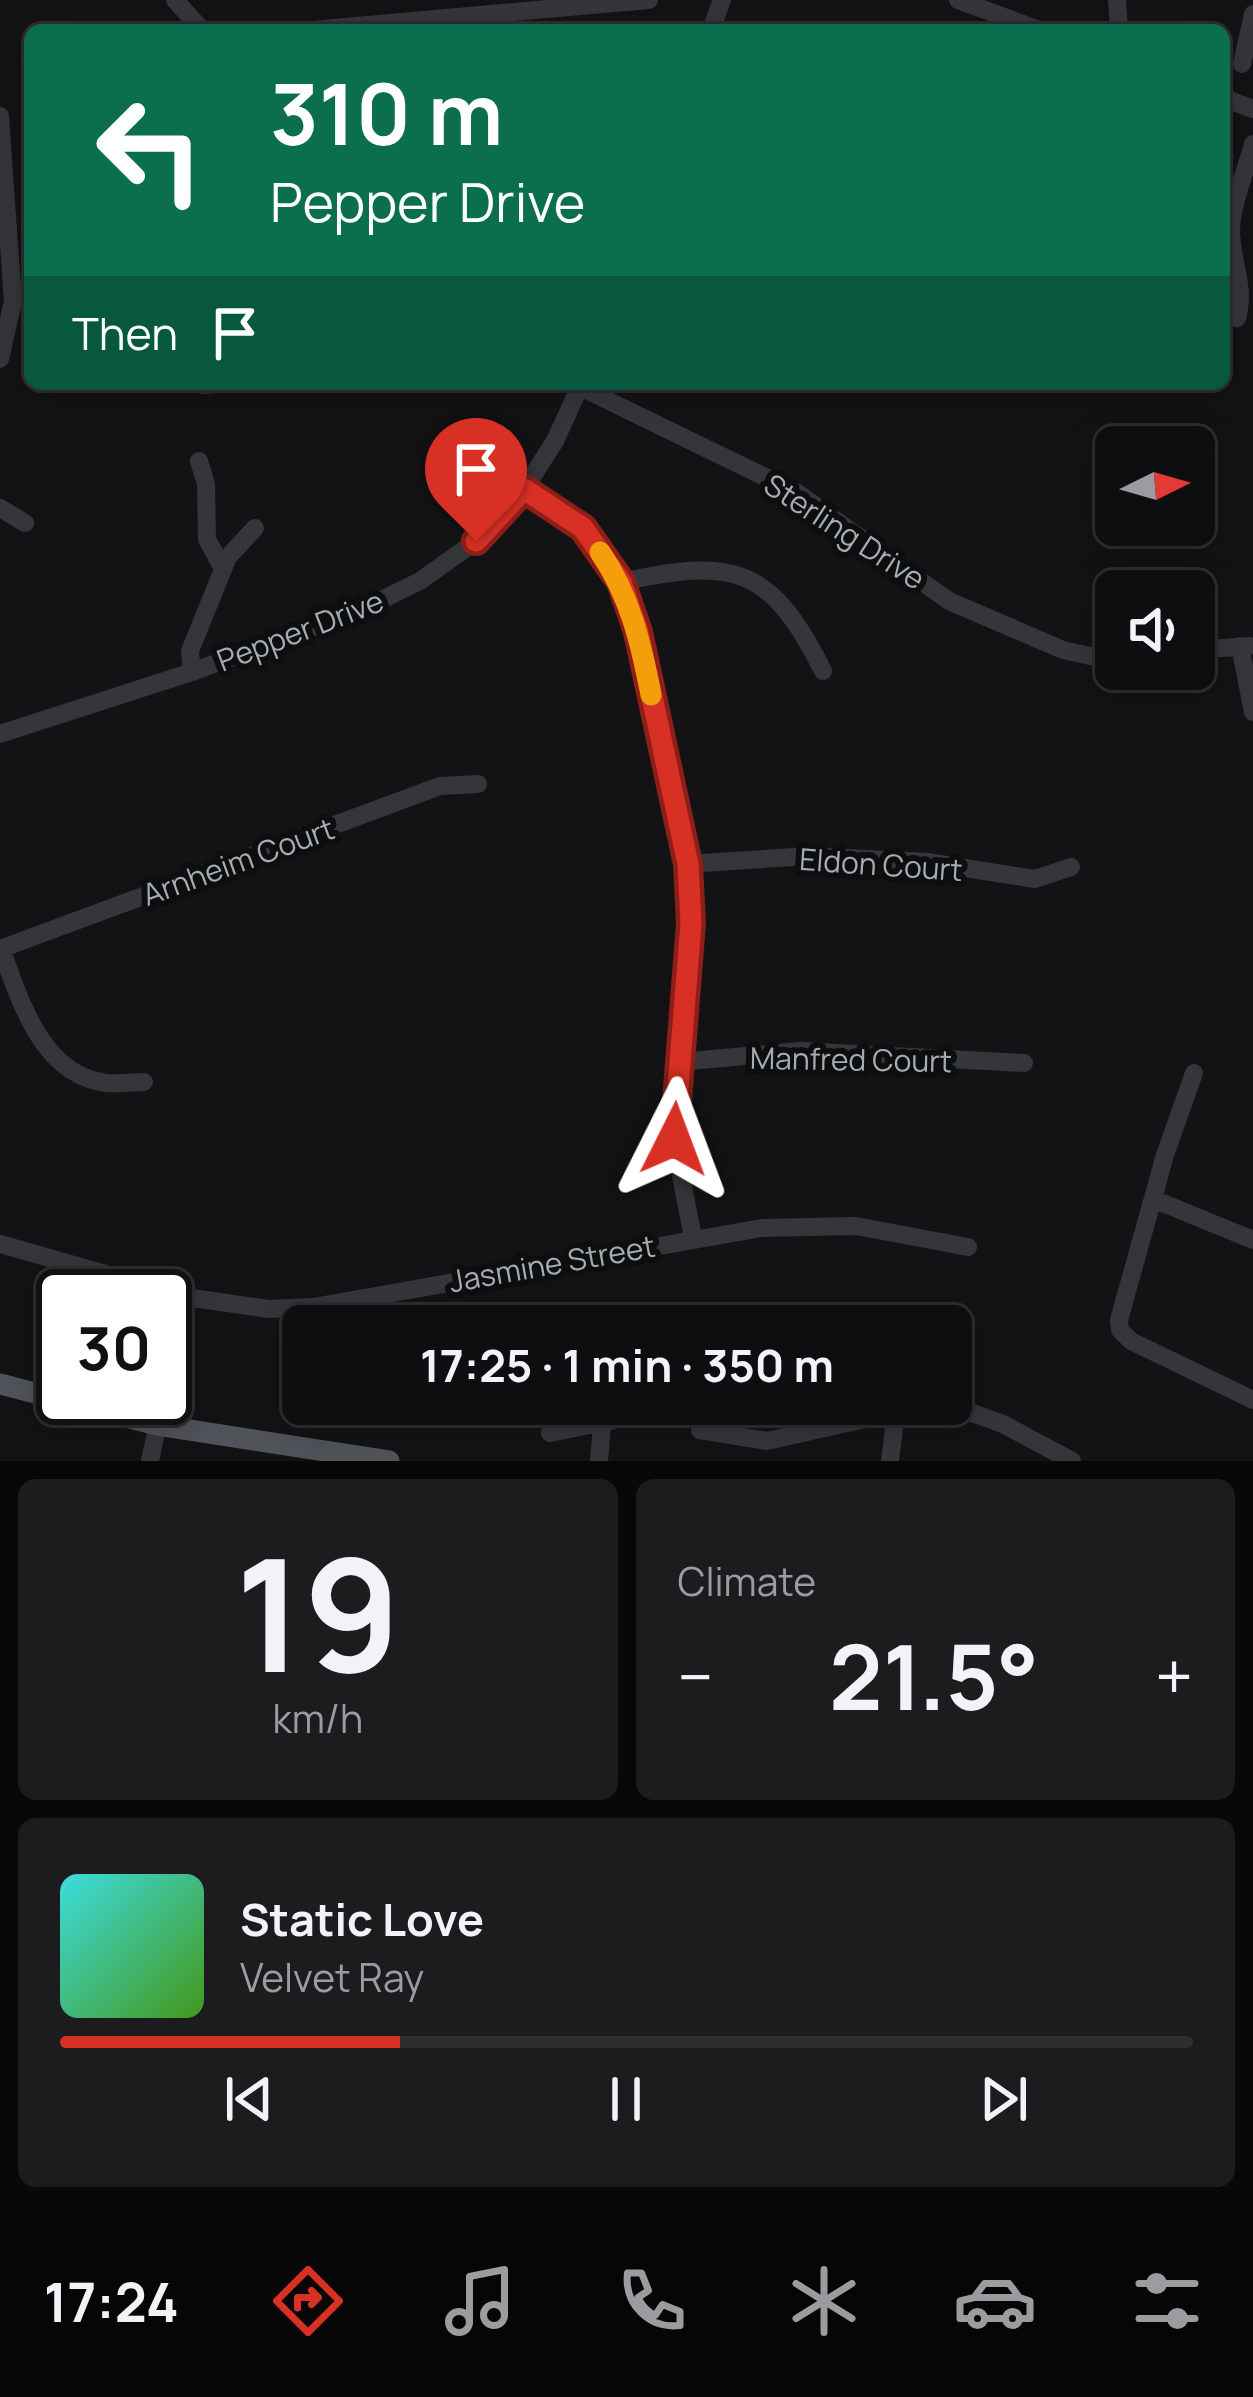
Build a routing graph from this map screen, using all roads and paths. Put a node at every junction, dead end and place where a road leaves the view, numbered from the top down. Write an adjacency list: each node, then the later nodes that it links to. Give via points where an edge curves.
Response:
1 (175, 0): 5 (street)
2 (649, 0): 6 (street)
3 (963, 1): 7 (street)
4 (1253, 6): 8 (street)
5 (197, 24)
6 (383, 24)
7 (1001, 24)
8 (1242, 64)
9 (0, 116): 11 (street)
10 (1253, 144): 12 (street, via 1232,225)
11 (3, 179): 13 (street, via 14,301)
12 (1237, 318)
13 (0, 359)
14 (578, 390): 17 (street, Pepper Drive)
15 (590, 390): 25 (street, Sterling Drive, via 796,492 949,601)
16 (199, 461): 21 (street, via 207,539)
17 (524, 489): 22 (street, via 583,528); 27 (street, Pepper Drive, via 476,541 420,581)
18 (0, 508): 19 (street)
19 (25, 524)
20 (255, 528): 21 (street)
21 (223, 569): 27 (street, via 190,651)
22 (621, 582): 26 (street, via 716,568 744,578 800,625); 31 (street)
23 (1247, 646): 24 (street); 28 (street)
24 (1215, 648)
25 (1095, 657)
26 (823, 671)
27 (192, 672): 29 (street, Pepper Drive)
28 (1253, 712)
29 (0, 734)
30 (478, 784): 33 (street, Arnheim Court, via 440,786)
31 (688, 864): 32 (street, Eldon Court, via 808,856 927,862 1035,879); 34 (street)
32 (1071, 867)
33 (1, 949): 37 (street, via 29,1023 56,1057 102,1083)
34 (679, 1062): 35 (street, Manfred Court, via 800,1052); 39 (street, via 674,1139)
35 (1024, 1064)
36 (1195, 1073): 38 (street)
37 (144, 1082)
38 (1153, 1198): 40 (street); 47 (street, via 1120,1330)
39 (693, 1238): 42 (street, Jasmine Street, via 856,1226); 44 (street, Jasmine Street, via 313,1307)
40 (1253, 1240)
41 (0, 1244): 43 (street, Jasmine Street)
42 (968, 1247)
43 (88, 1269)
44 (192, 1298)
45 (0, 1384): 46 (main road)
46 (36, 1393)
47 (1253, 1400)
48 (972, 1413): 59 (street)
49 (157, 1425): 55 (main road); 56 (street)
50 (602, 1425): 54 (street); 57 (street)
51 (838, 1425): 53 (street, via 767,1441)
52 (894, 1425): 58 (street)
53 (700, 1430)
54 (550, 1433)
55 (382, 1460)
56 (150, 1461)
57 (598, 1461)
58 (890, 1461)
59 (1072, 1461)

